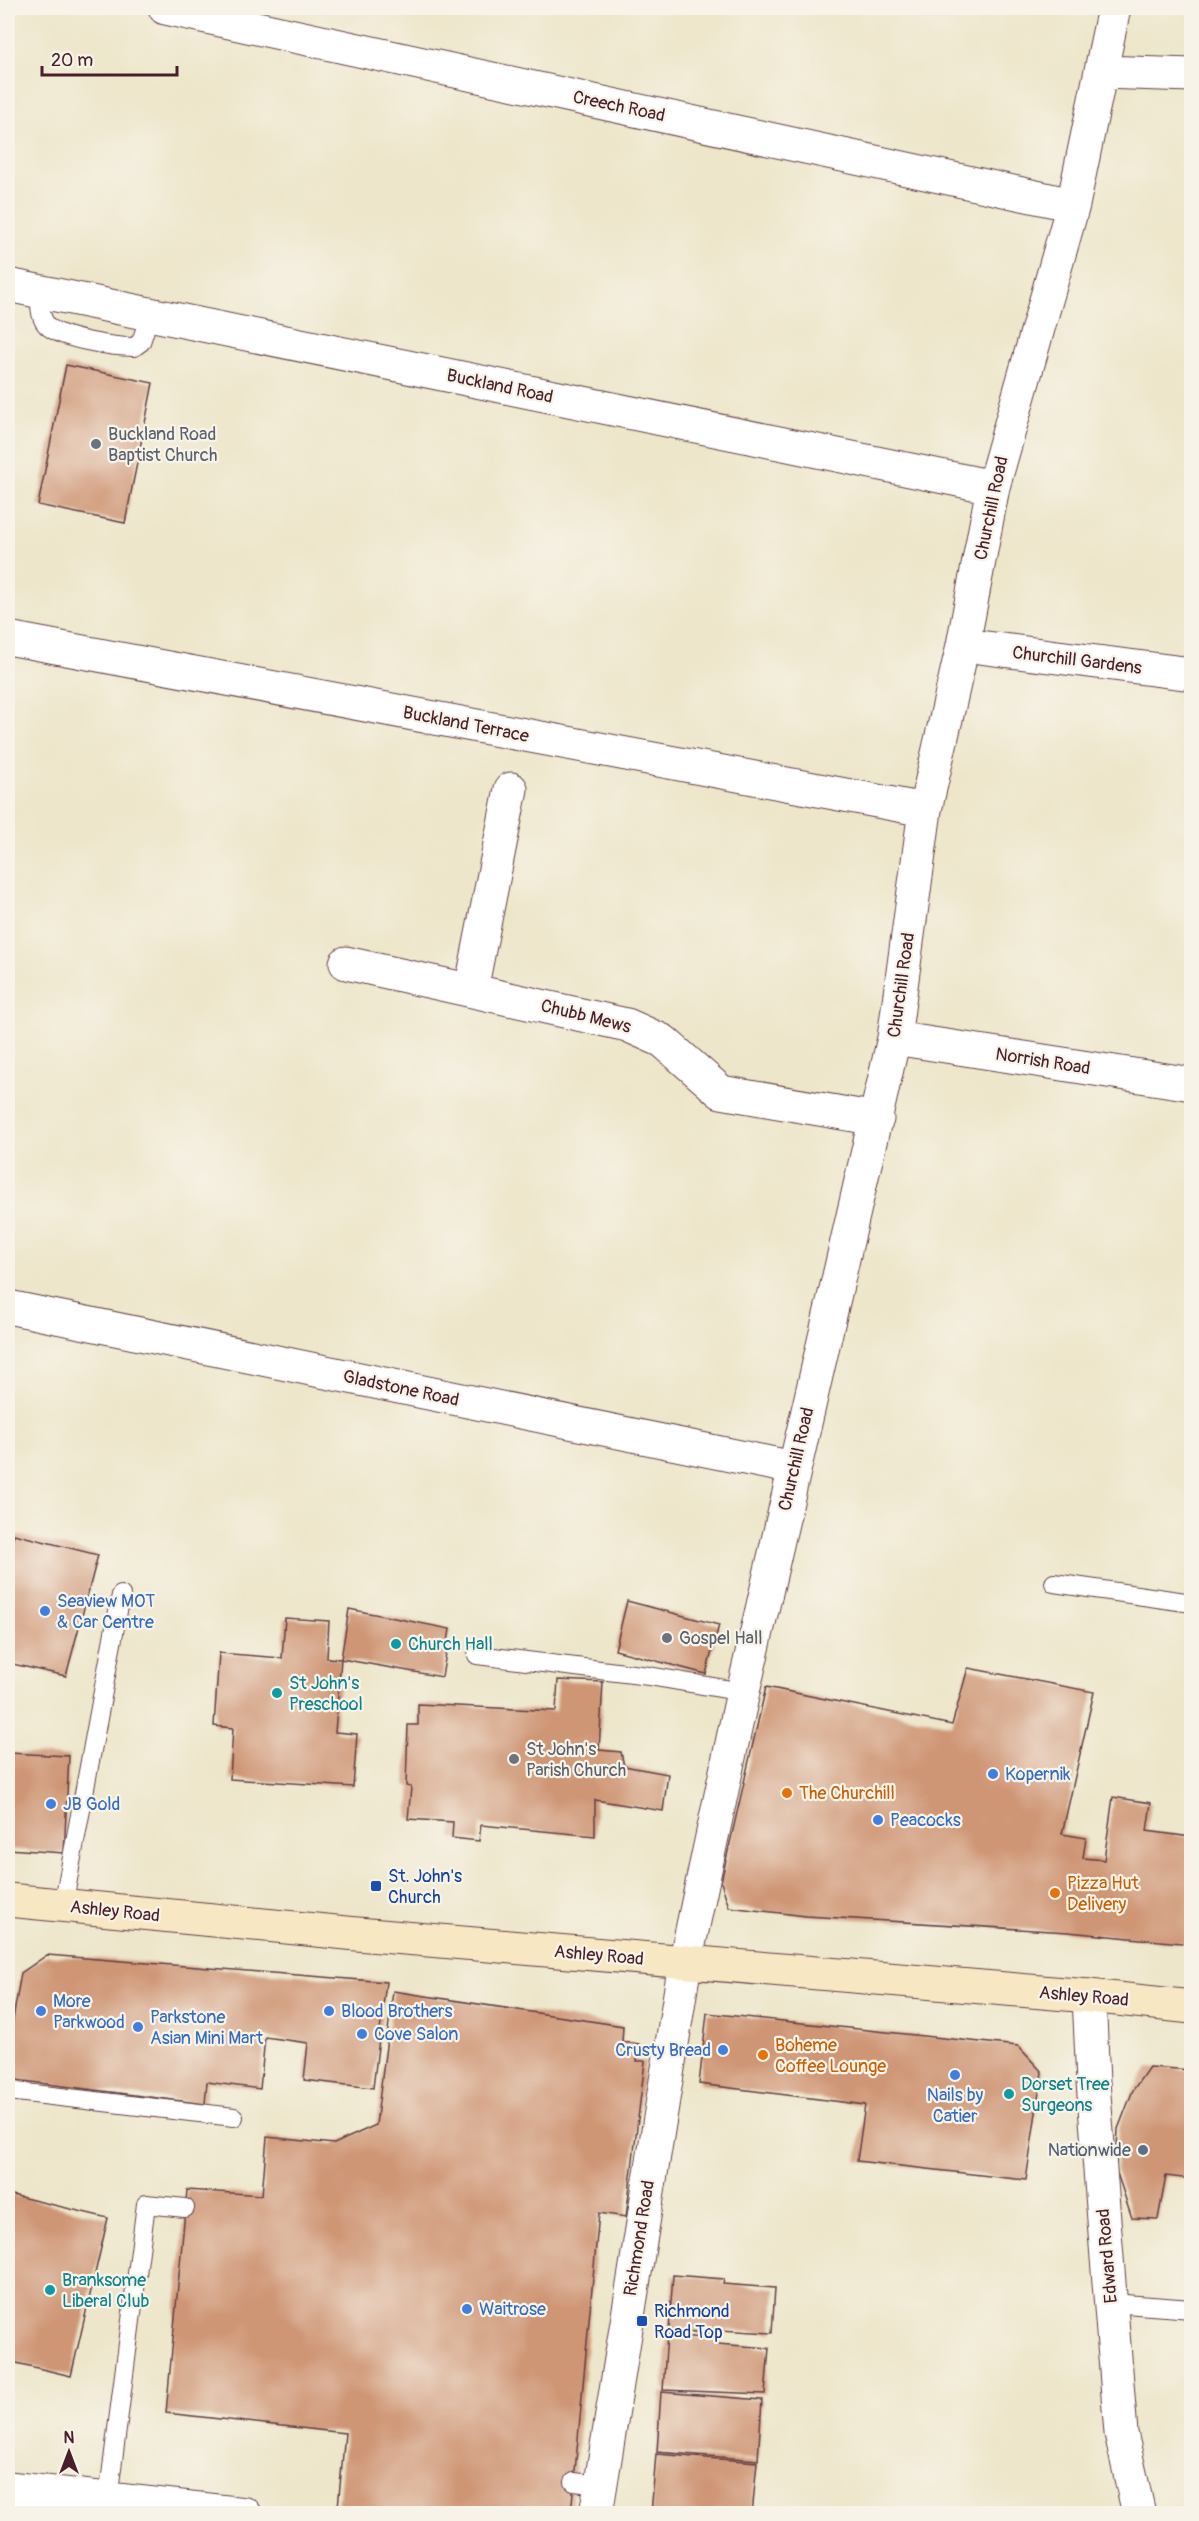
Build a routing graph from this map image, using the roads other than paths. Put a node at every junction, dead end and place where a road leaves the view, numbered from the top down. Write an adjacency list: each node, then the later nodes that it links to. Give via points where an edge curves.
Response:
1 (165, 8): 5 (street, Creech Road)
2 (1114, 8): 3 (street, Churchill Road)
3 (1101, 72): 4 (street); 5 (street, Churchill Road)
4 (1191, 75)
5 (1073, 205): 7 (street, Churchill Road)
6 (8, 285): 7 (street, Buckland Road)
7 (993, 487): 9 (street, Churchill Road)
8 (8, 638): 12 (street, Buckland Terrace)
9 (963, 645): 10 (street, Churchill Gardens); 12 (street, Churchill Road)
10 (1191, 674)
11 (511, 789): 14 (street)
12 (925, 810): 15 (street, Churchill Road)
13 (346, 963): 14 (street, Chubb Mews)
14 (471, 990): 17 (street, Chubb Mews, via 627,1025 663,1041 722,1092)
15 (894, 1038): 16 (street, Norrish Road); 17 (street, Churchill Road)
16 (1191, 1084)
17 (877, 1119): 19 (street, Churchill Road)
18 (8, 1307): 19 (street, Gladstone Road)
19 (794, 1468): 24 (street, Churchill Road)
20 (1054, 1583): 22 (lane)
21 (121, 1595): 26 (lane)
22 (1191, 1603)
23 (477, 1655): 24 (lane)
24 (743, 1692): 27 (street, Churchill Road)
25 (8, 1901): 26 (main road, Ashley Road)
26 (63, 1906): 27 (main road, Ashley Road)
27 (685, 1963): 28 (main road, Ashley Road); 36 (street, Richmond Road)
28 (1089, 1996): 29 (main road, Ashley Road); 33 (street, Edward Road)
29 (1191, 2007)
30 (8, 2091): 31 (lane)
31 (234, 2117)
32 (185, 2208): 37 (lane, via 146,2204)
33 (1111, 2303): 34 (lane); 39 (street, Edward Road, via 1121,2433)
34 (1191, 2309)
35 (8, 2488): 37 (street)
36 (590, 2494)
37 (108, 2499): 38 (street)
38 (245, 2514)
39 (1138, 2514)

